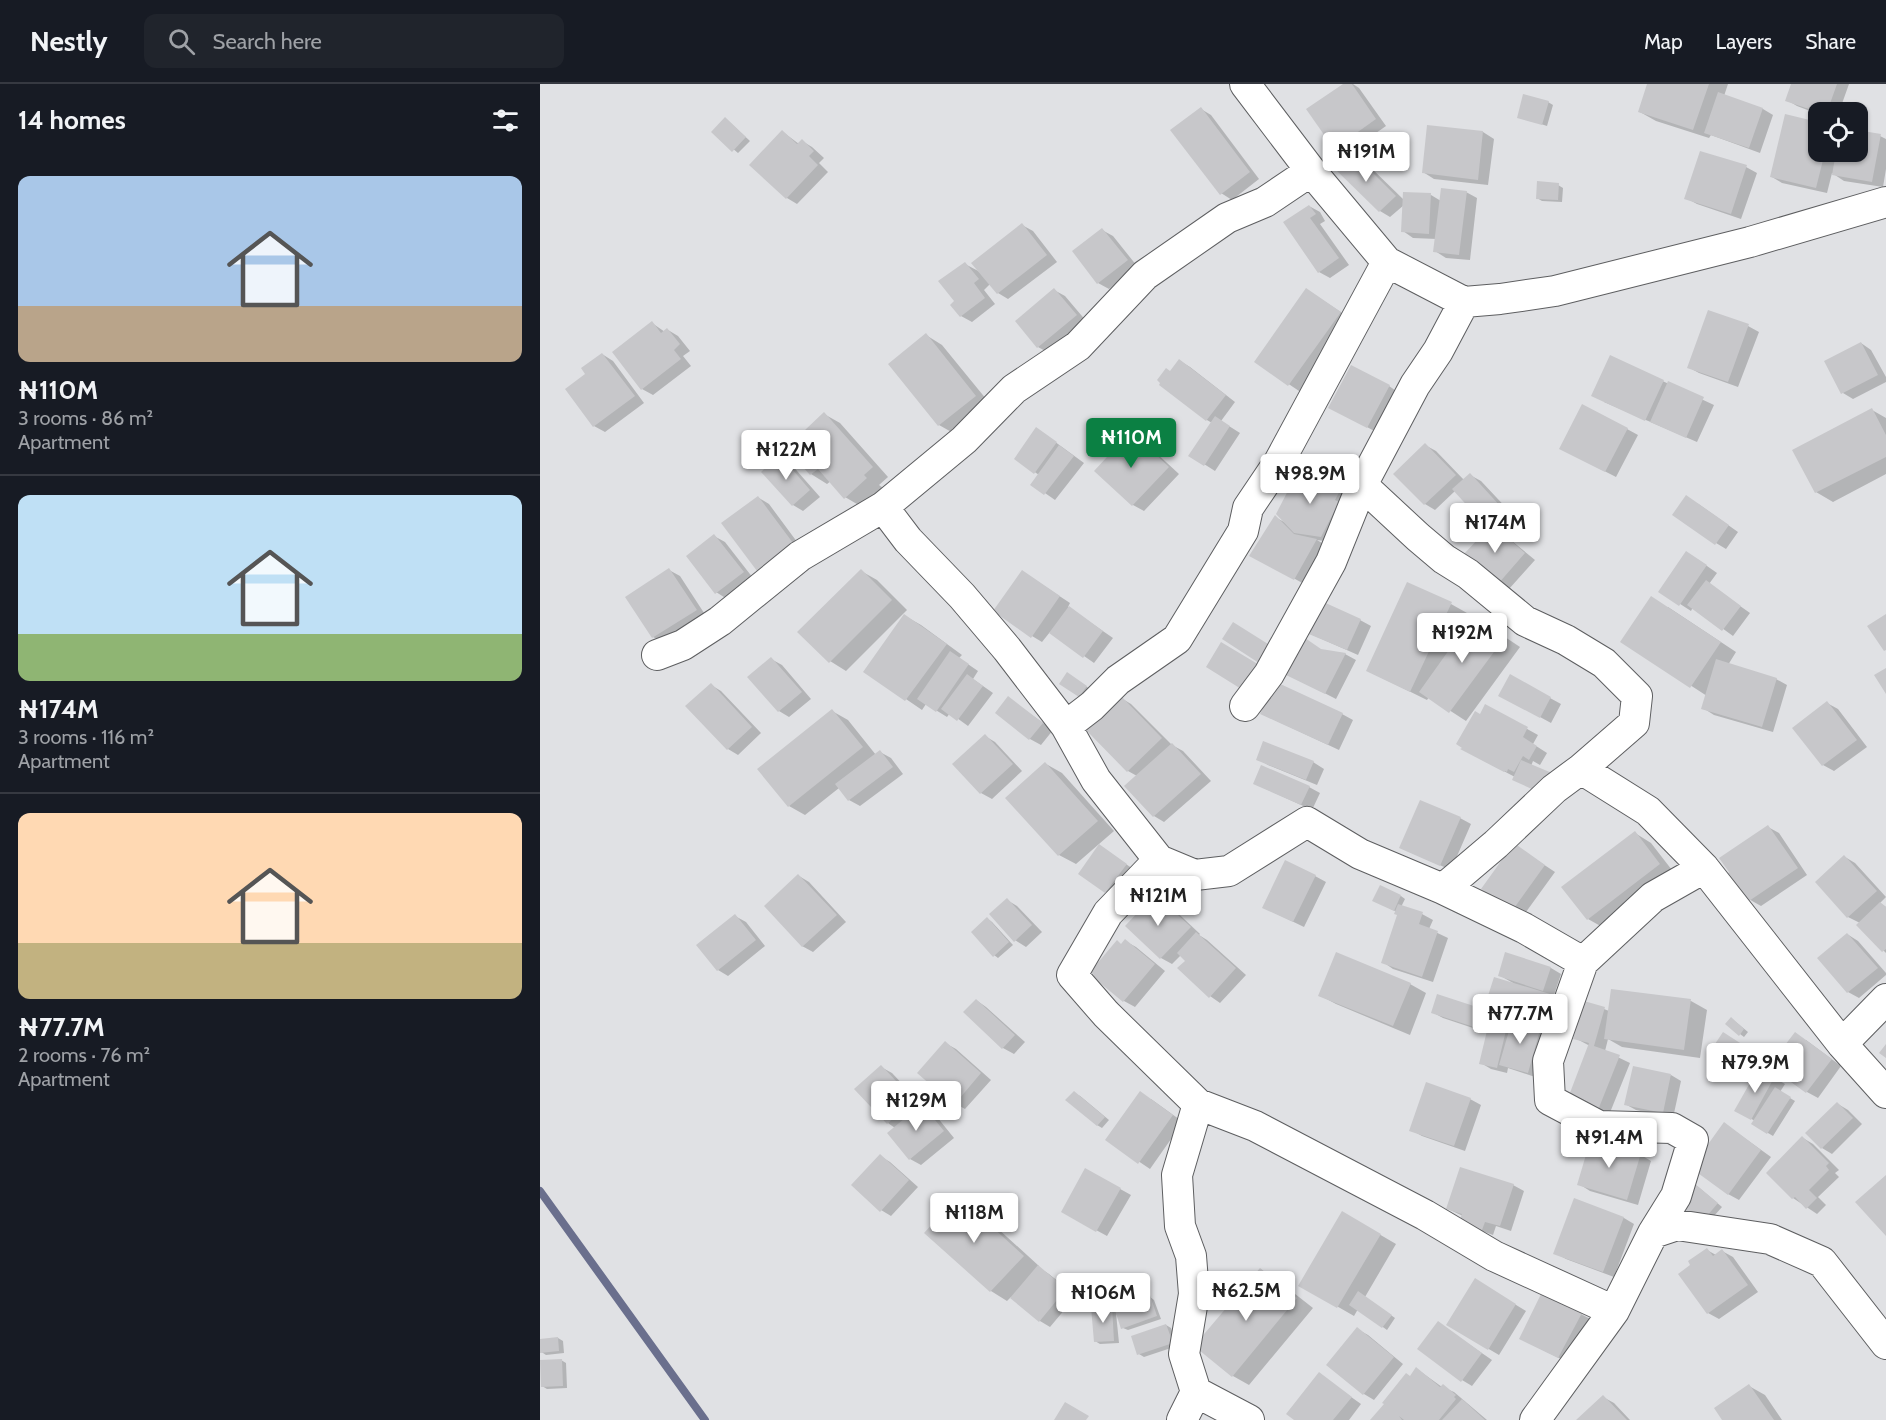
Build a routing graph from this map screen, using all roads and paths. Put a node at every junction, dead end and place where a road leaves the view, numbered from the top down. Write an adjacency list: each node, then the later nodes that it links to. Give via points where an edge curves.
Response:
1 (1245, 84): 2 (street)
2 (1311, 171): 4 (street); 7 (street, via 1265,202 1227,218 1145,275 1078,346 1014,389 964,440)
3 (1886, 202): 5 (street, via 1750,242 1555,291)
4 (1388, 262): 5 (street); 10 (street, via 1279,462 1248,508 1243,531 1177,639 1118,680)
5 (1464, 302): 6 (street)
6 (1362, 485): 9 (street, via 1331,562 1269,674); 11 (street, via 1444,559 1525,621 1604,663 1637,696 1634,723)
7 (883, 507): 8 (street, via 800,556 720,621); 10 (street, via 1007,649)
8 (657, 656)
9 (1245, 706)
10 (1066, 726): 12 (street, via 1096,780)
11 (1581, 769): 13 (street, via 1648,811); 14 (street)
12 (1159, 860): 14 (street, via 1195,875 1229,871 1307,822 1360,854); 19 (street, via 1108,913 1072,975)
13 (1704, 868): 15 (street, via 1653,897); 17 (street)
14 (1443, 889): 15 (street)
15 (1583, 962): 20 (street, via 1548,1061 1550,1100 1599,1126 1672,1128 1693,1140 1676,1196)
16 (1886, 999): 17 (street)
17 (1842, 1044): 18 (street)
18 (1886, 1093)
19 (1197, 1104): 21 (street, via 1255,1126 1425,1215 1494,1256); 23 (street, via 1177,1175 1180,1226 1191,1256 1194,1294 1184,1354)
20 (1653, 1233): 21 (street); 22 (street, via 1677,1225 1770,1239 1822,1262)
21 (1614, 1311): 26 (street)
22 (1886, 1344)
23 (1196, 1392): 24 (street); 25 (street)
24 (1182, 1420)
25 (1249, 1420)
26 (1535, 1420)

